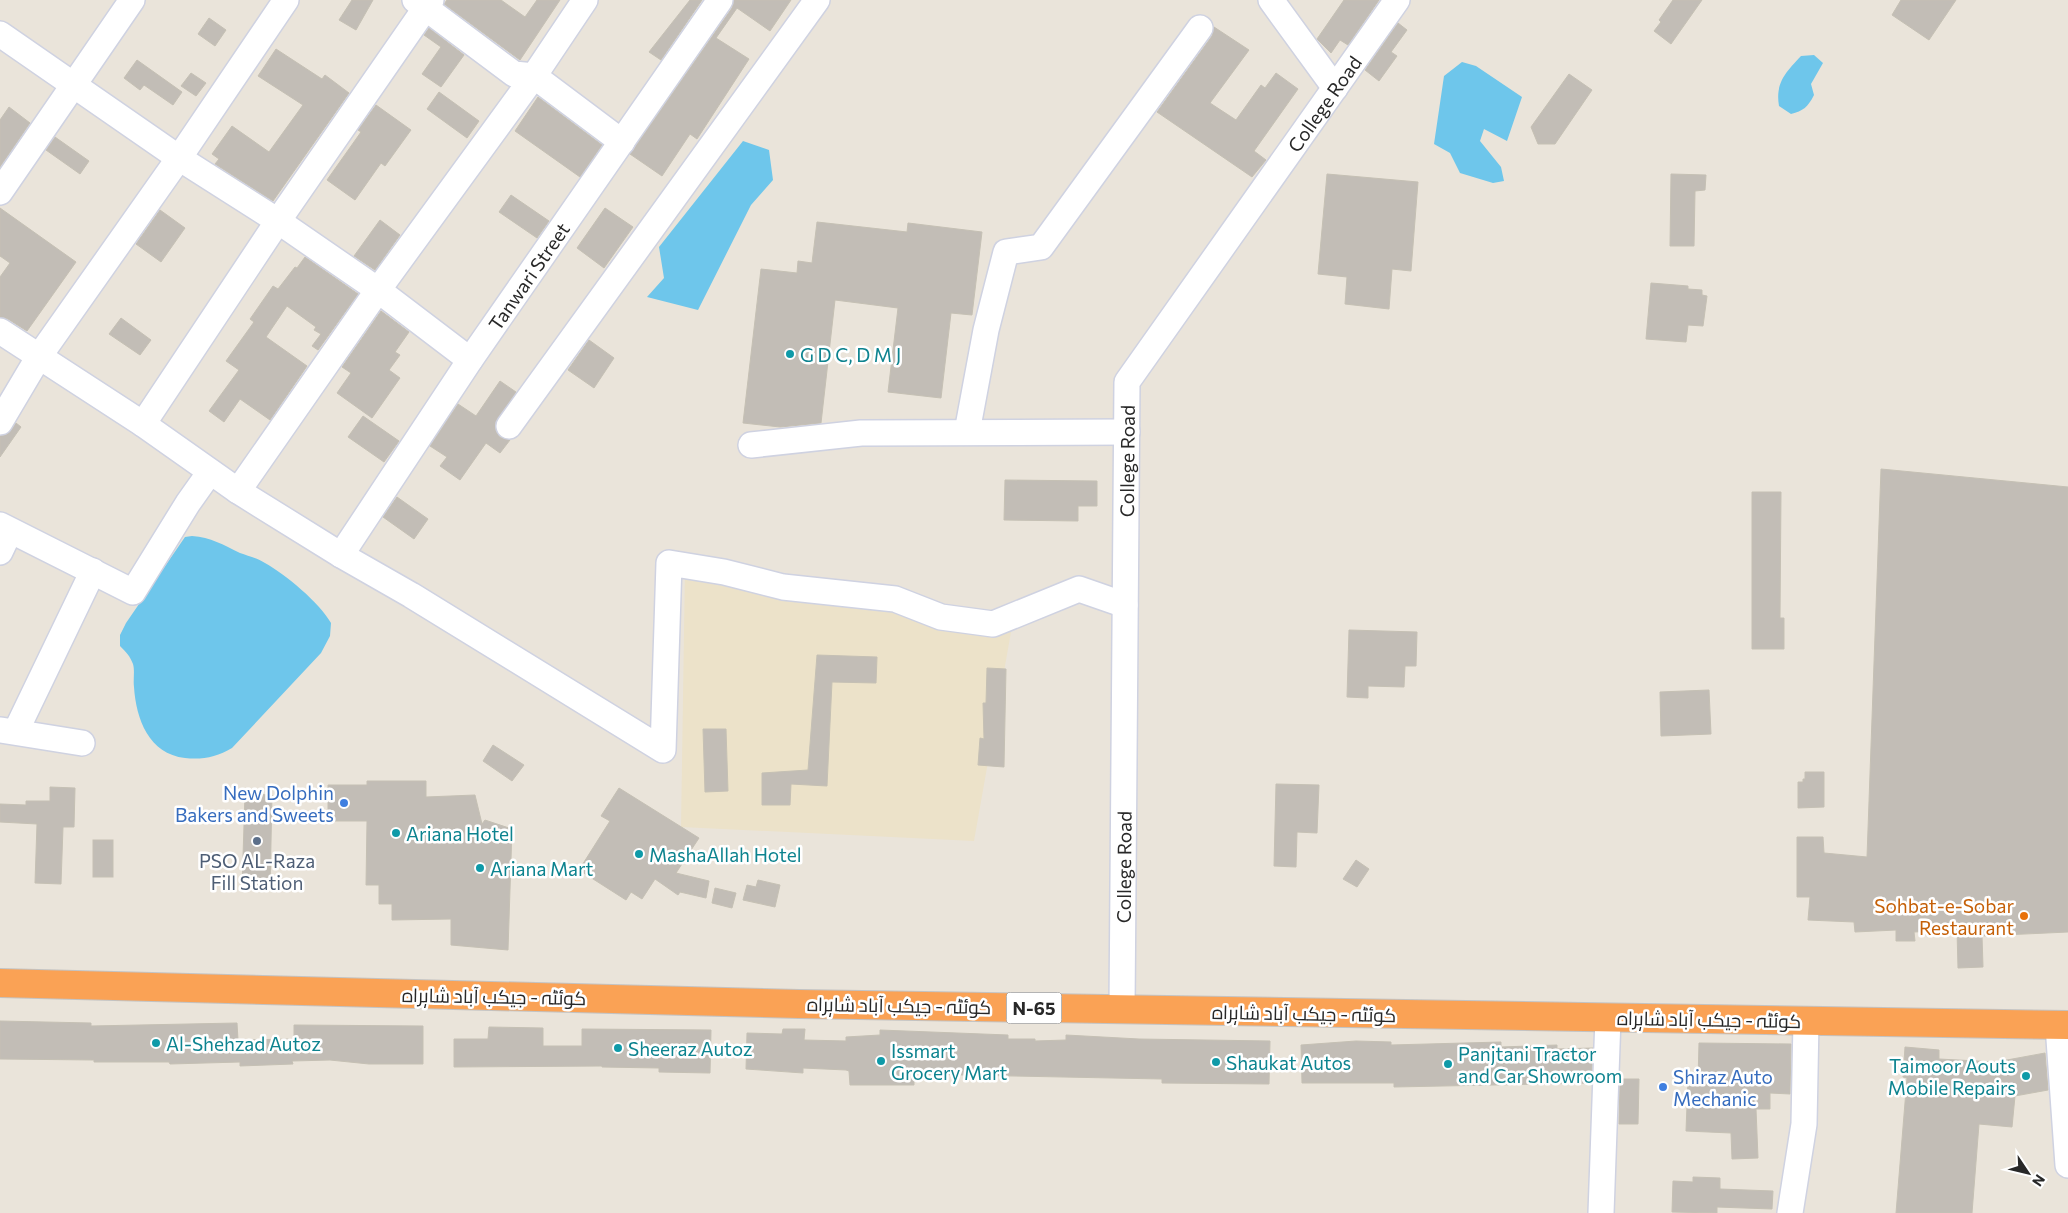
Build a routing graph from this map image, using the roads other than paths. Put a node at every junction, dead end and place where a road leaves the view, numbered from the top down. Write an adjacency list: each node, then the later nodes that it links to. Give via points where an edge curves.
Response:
1 (132, 0): 12 (street)
2 (286, 0): 15 (street)
3 (585, 0): 11 (street)
4 (720, 0): 14 (street, Tanwari Street)
5 (817, 0): 24 (street)
6 (1271, 0): 13 (street)
7 (1397, 0): 13 (street, College Road)
8 (424, 3): 11 (street, via 514,74); 17 (street)
9 (1200, 28): 25 (street, via 1041,246 1006,252 986,330)
10 (0, 34): 12 (street)
11 (534, 76): 14 (street); 18 (street)
12 (72, 85): 15 (street); 16 (street)
13 (1335, 88): 26 (street, College Road, via 1127,382)
14 (622, 142): 21 (street, Tanwari Street)
15 (179, 158): 17 (street); 20 (street)
16 (0, 192)
17 (278, 221): 18 (street); 23 (street)
18 (378, 290): 21 (street); 29 (street)
19 (0, 331): 20 (street)
20 (38, 358): 22 (street); 23 (street)
21 (470, 360): 31 (street, Tanwari Street)
22 (0, 422)
23 (142, 424): 28 (street)
24 (509, 426)
25 (967, 432): 26 (street); 27 (street, via 861,432)
26 (1127, 432): 33 (street, College Road)
27 (751, 445)
28 (210, 472): 29 (street); 32 (street, via 133,592)
29 (238, 492): 31 (street)
30 (3, 536): 32 (street)
31 (341, 555): 33 (street, via 663,750 669,563 784,587 895,599 942,617 993,624 1080,589)
32 (93, 571): 34 (street)
33 (1125, 604): 37 (street, College Road)
34 (8, 731): 35 (street)
35 (82, 743)
36 (0, 983): 37 (highway, کوئٹہ - جیکب آباد شاہراہ / N-65)
37 (1122, 1009): 38 (highway, کوئٹہ - جیکب آباد شاہراہ / N-65)
38 (1608, 1018): 39 (highway, کوئٹہ - جیکب آباد شاہراہ / N-65); 42 (street)
39 (1806, 1021): 40 (highway, کوئٹہ - جیکب آباد شاہراہ / N-65); 43 (street, via 1804,1124)
40 (2063, 1025): 41 (street)
41 (2068, 1165)
42 (1601, 1213)
43 (1790, 1213)

